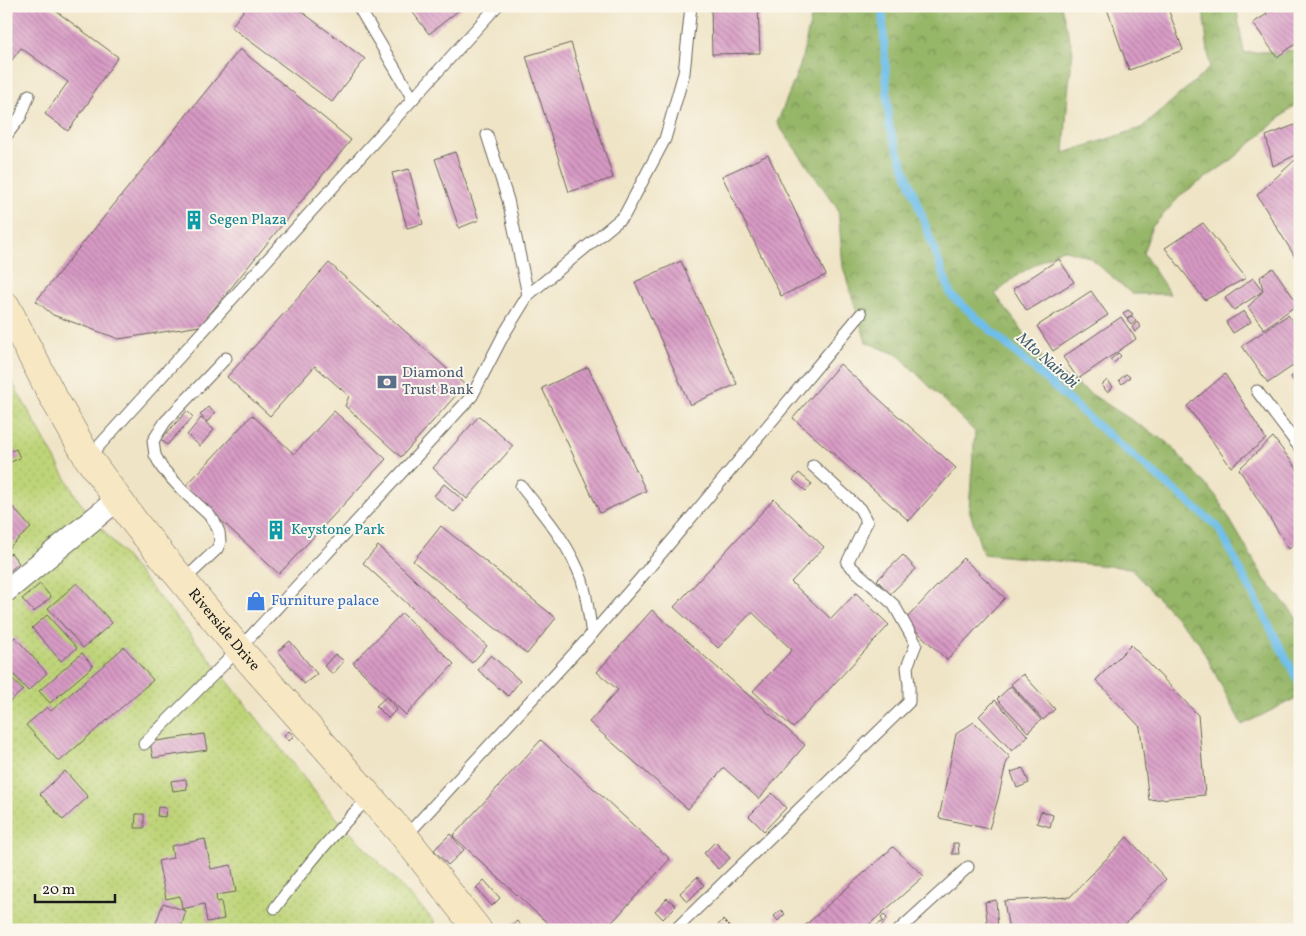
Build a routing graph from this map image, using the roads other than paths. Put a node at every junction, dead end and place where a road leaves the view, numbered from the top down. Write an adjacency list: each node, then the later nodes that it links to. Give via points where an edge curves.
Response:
1 (358, 6): 5 (lane)
2 (496, 6): 5 (lane)
3 (691, 6): 8 (lane, via 684,73 665,139 624,216)
4 (28, 94): 7 (lane, via 21,116)
5 (413, 99): 14 (lane)
6 (487, 135): 8 (lane, via 508,200)
7 (6, 136)
8 (528, 295): 21 (lane, via 472,396)
9 (6, 306): 14 (street, Riverside Drive)
10 (861, 314): 20 (lane)
11 (226, 358): 18 (lane, via 165,422 153,441 154,455 162,468 208,514 219,532 217,549)
12 (1257, 391): 13 (lane)
13 (1300, 448)
14 (88, 458): 17 (street, Riverside Drive)
15 (813, 466): 28 (lane, via 860,509 867,522 847,563 894,606 916,644 907,668 909,702)
16 (521, 486): 20 (lane, via 556,532 573,561 582,581)
17 (118, 499): 18 (street, Riverside Drive); 19 (street)
18 (183, 581): 21 (street, Riverside Drive)
19 (6, 591)
20 (592, 634): 24 (lane)
21 (238, 649): 22 (lane); 23 (street, Riverside Drive)
22 (144, 744)
23 (369, 797): 24 (street, Riverside Drive); 26 (lane, via 329,840)
24 (405, 837): 27 (street, Riverside Drive)
25 (968, 866): 29 (lane)
26 (275, 908)
27 (478, 930)
28 (675, 930)
29 (899, 930)

